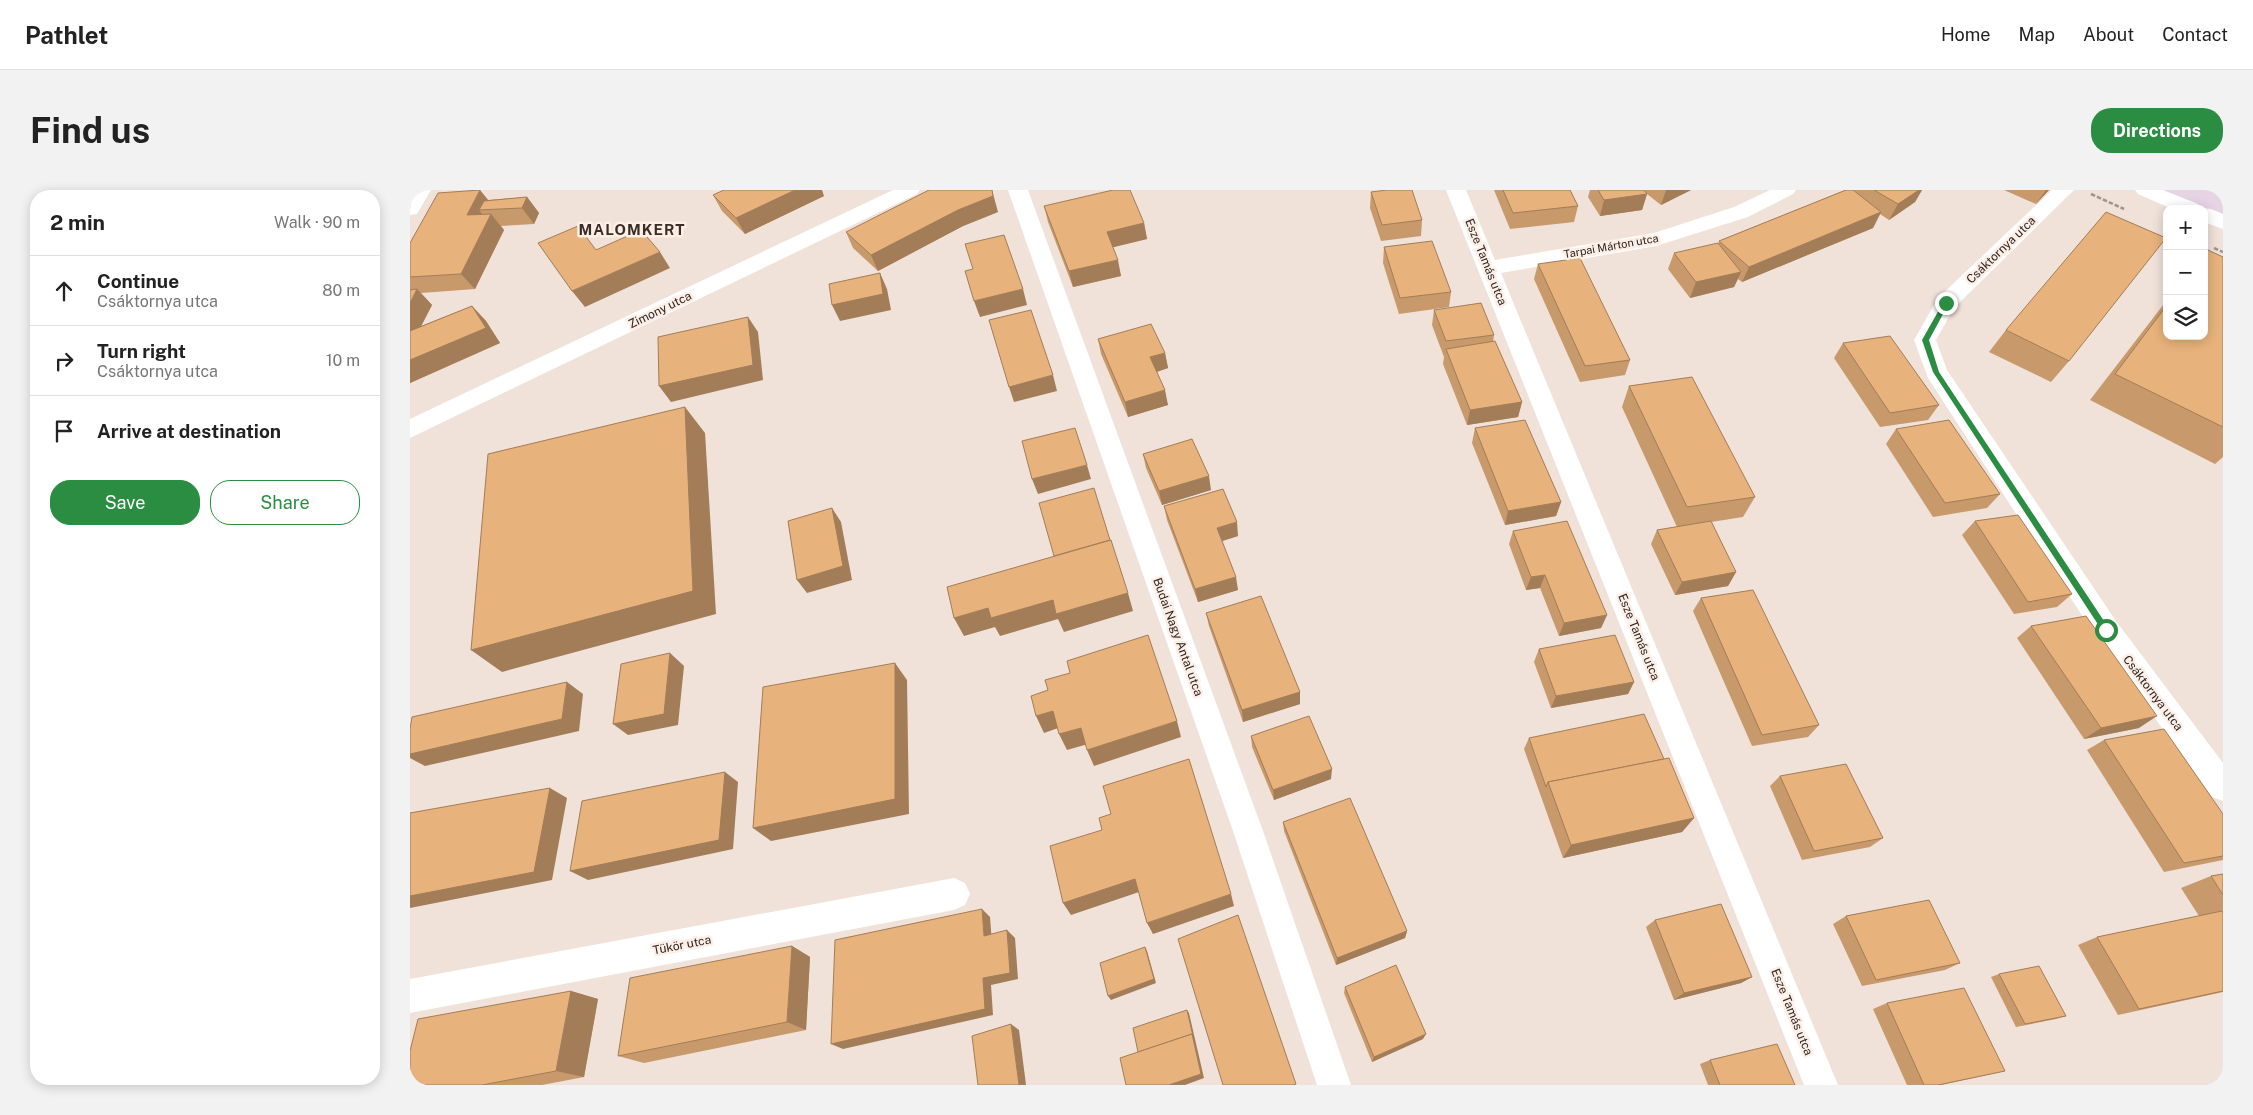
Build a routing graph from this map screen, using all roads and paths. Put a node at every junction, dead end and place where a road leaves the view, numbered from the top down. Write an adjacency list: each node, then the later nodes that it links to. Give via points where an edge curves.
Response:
1 (421, 190): 9 (street)
2 (910, 190): 13 (street, Zimony utca)
3 (1018, 190): 17 (street, Budai Nagy Antal utca, via 1248,831)
4 (1456, 190): 12 (street, Esze Tamás utca)
5 (1786, 190): 12 (street, Tarpai Márton utca, via 1741,212 1656,239)
6 (2064, 190): 14 (street, Csáktornya utca, via 1946,303 1925,340 1936,372 2106,630)
7 (2145, 190): 8 (street)
8 (2181, 205)
9 (410, 208)
10 (2208, 216): 11 (street)
11 (2223, 222)
12 (1489, 268): 18 (street, Esze Tamás utca)
13 (410, 430)
14 (2223, 787)
15 (954, 894): 16 (street, Tükör utca)
16 (410, 996)
17 (1334, 1085)
18 (1821, 1085)

